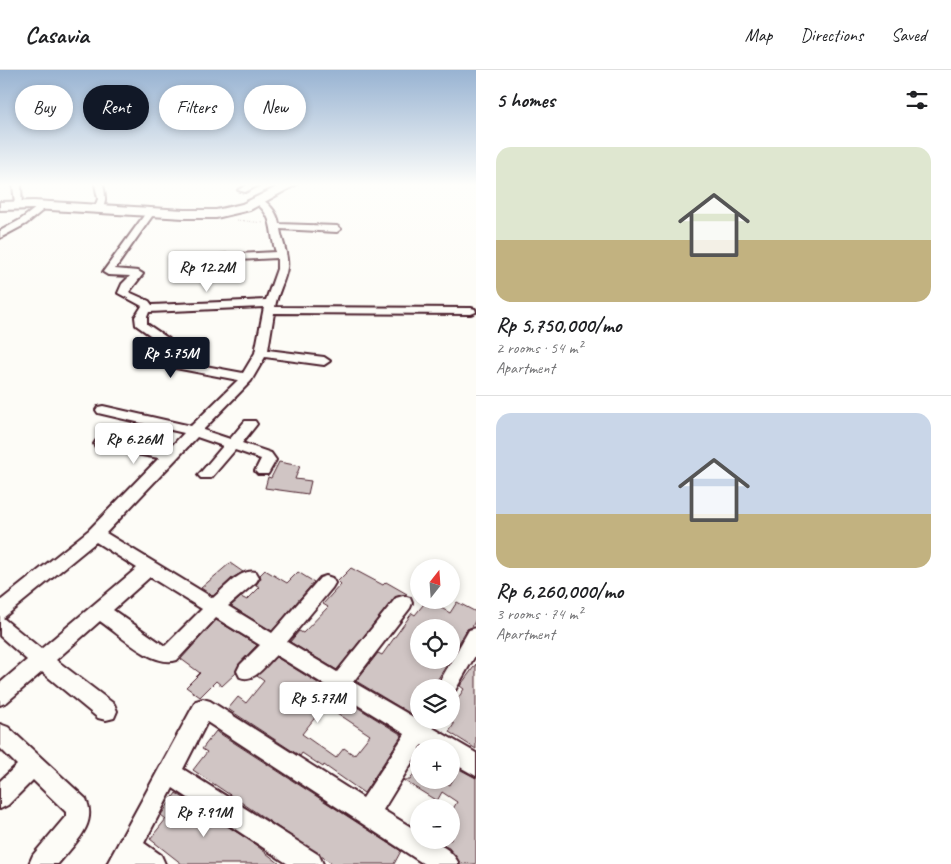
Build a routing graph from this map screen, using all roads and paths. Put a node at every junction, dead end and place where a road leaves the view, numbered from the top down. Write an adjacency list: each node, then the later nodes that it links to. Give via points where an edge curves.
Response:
1 (24, 221): 7 (street)
2 (145, 221): 11 (street, via 108,272 138,274 123,294 146,303)
3 (242, 221): 5 (path)
4 (275, 221): 5 (street)
5 (276, 224): 6 (street); 8 (street)
6 (337, 229)
7 (0, 235)
8 (282, 255): 9 (street); 10 (street, via 282,269)
9 (219, 258)
10 (269, 307): 11 (street); 12 (street); 13 (street)
11 (146, 309): 15 (street, via 141,317 142,325 163,339 169,363)
12 (471, 311)
13 (261, 353): 14 (street); 15 (street)
14 (324, 361)
15 (247, 378): 18 (street)
16 (103, 410): 18 (street)
17 (250, 424): 20 (street)
18 (194, 431): 20 (street); 21 (street)
19 (101, 444): 21 (street)
20 (233, 444): 22 (street, via 268,457); 23 (street)
21 (171, 456): 24 (street)
22 (263, 471)
23 (206, 475)
24 (95, 534): 25 (street); 31 (street)
25 (150, 567): 29 (street); 30 (street)
26 (250, 577): 29 (street)
27 (326, 583): 34 (street)
28 (403, 603): 38 (street)
29 (215, 607): 30 (street, via 167,655); 34 (street)
30 (99, 610): 35 (street)
31 (0, 612)
32 (0, 625): 35 (street)
33 (476, 636): 37 (street)
34 (274, 644): 36 (street); 38 (street)
35 (41, 660): 39 (street); 40 (street)
36 (247, 671)
37 (451, 679)
38 (339, 684): 41 (street)
39 (0, 696)
40 (106, 711)
41 (410, 720)
42 (421, 729): 51 (street)
43 (426, 729): 45 (street)
44 (0, 734): 47 (street)
45 (437, 739)
46 (460, 755): 48 (street)
47 (33, 764): 50 (street); 54 (street, via 78,807 79,813 72,829)
48 (476, 765)
49 (168, 772): 51 (street, via 203,708); 52 (street); 56 (street)
50 (0, 797)
51 (368, 812): 53 (street)
52 (125, 856): 55 (street)
53 (433, 861)
54 (42, 864)
55 (152, 864)
56 (310, 864)

